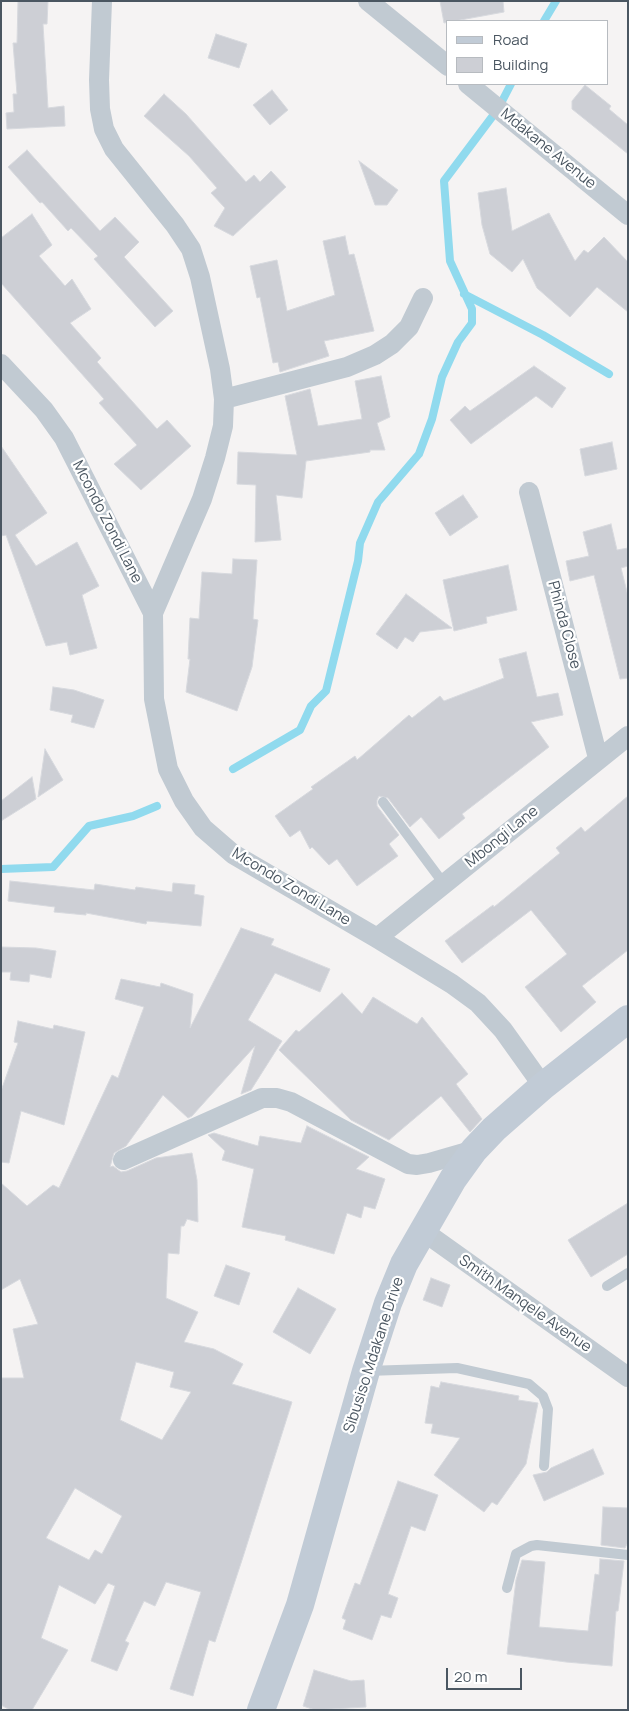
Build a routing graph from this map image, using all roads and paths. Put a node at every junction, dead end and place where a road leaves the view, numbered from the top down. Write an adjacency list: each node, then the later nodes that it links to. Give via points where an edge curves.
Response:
1 (102, 1): 8 (street, via 99,80 104,129 114,150 191,249 200,277)
2 (368, 1): 3 (street)
3 (446, 64)
4 (469, 85): 5 (street, Mdakane Avenue)
5 (628, 215)
6 (423, 298): 8 (street, via 409,327 375,355 347,367)
7 (1, 364): 10 (street, Mcondo Zondi Lane, via 44,410 64,438)
8 (224, 399): 10 (street, via 223,426 202,498)
9 (529, 492): 12 (street, Phinda Close)
10 (153, 613): 15 (street, Mcondo Zondi Lane, via 154,699 168,769 184,802 203,828 233,854)
11 (628, 736): 12 (street, Mbongi Lane)
12 (598, 758): 14 (street, Mbongi Lane)
13 (383, 802): 14 (lane)
14 (444, 884): 15 (street, Mbongi Lane)
15 (377, 938): 17 (street, Mcondo Zondi Lane, via 478,1003 503,1030)
16 (628, 1019): 17 (street, Sibusiso Mdakane Drive)
17 (543, 1086): 18 (street, Sibusiso Mdakane Drive)
18 (474, 1150): 19 (street, via 429,1163 408,1164 291,1102 262,1098); 20 (street, Sibusiso Mdakane Drive)
19 (123, 1160)
20 (423, 1231): 23 (street, Sibusiso Mdakane Drive, via 391,1295); 24 (street, Smith Manqele Avenue)
21 (628, 1273): 22 (lane)
22 (607, 1286)
23 (366, 1371): 25 (lane, via 458,1368 529,1384 543,1396 548,1409); 28 (street, Sibusiso Mdakane Drive, via 300,1605)
24 (628, 1377)
25 (544, 1466)
26 (628, 1555): 27 (lane, via 531,1546 516,1554)
27 (508, 1588)
28 (261, 1710)

